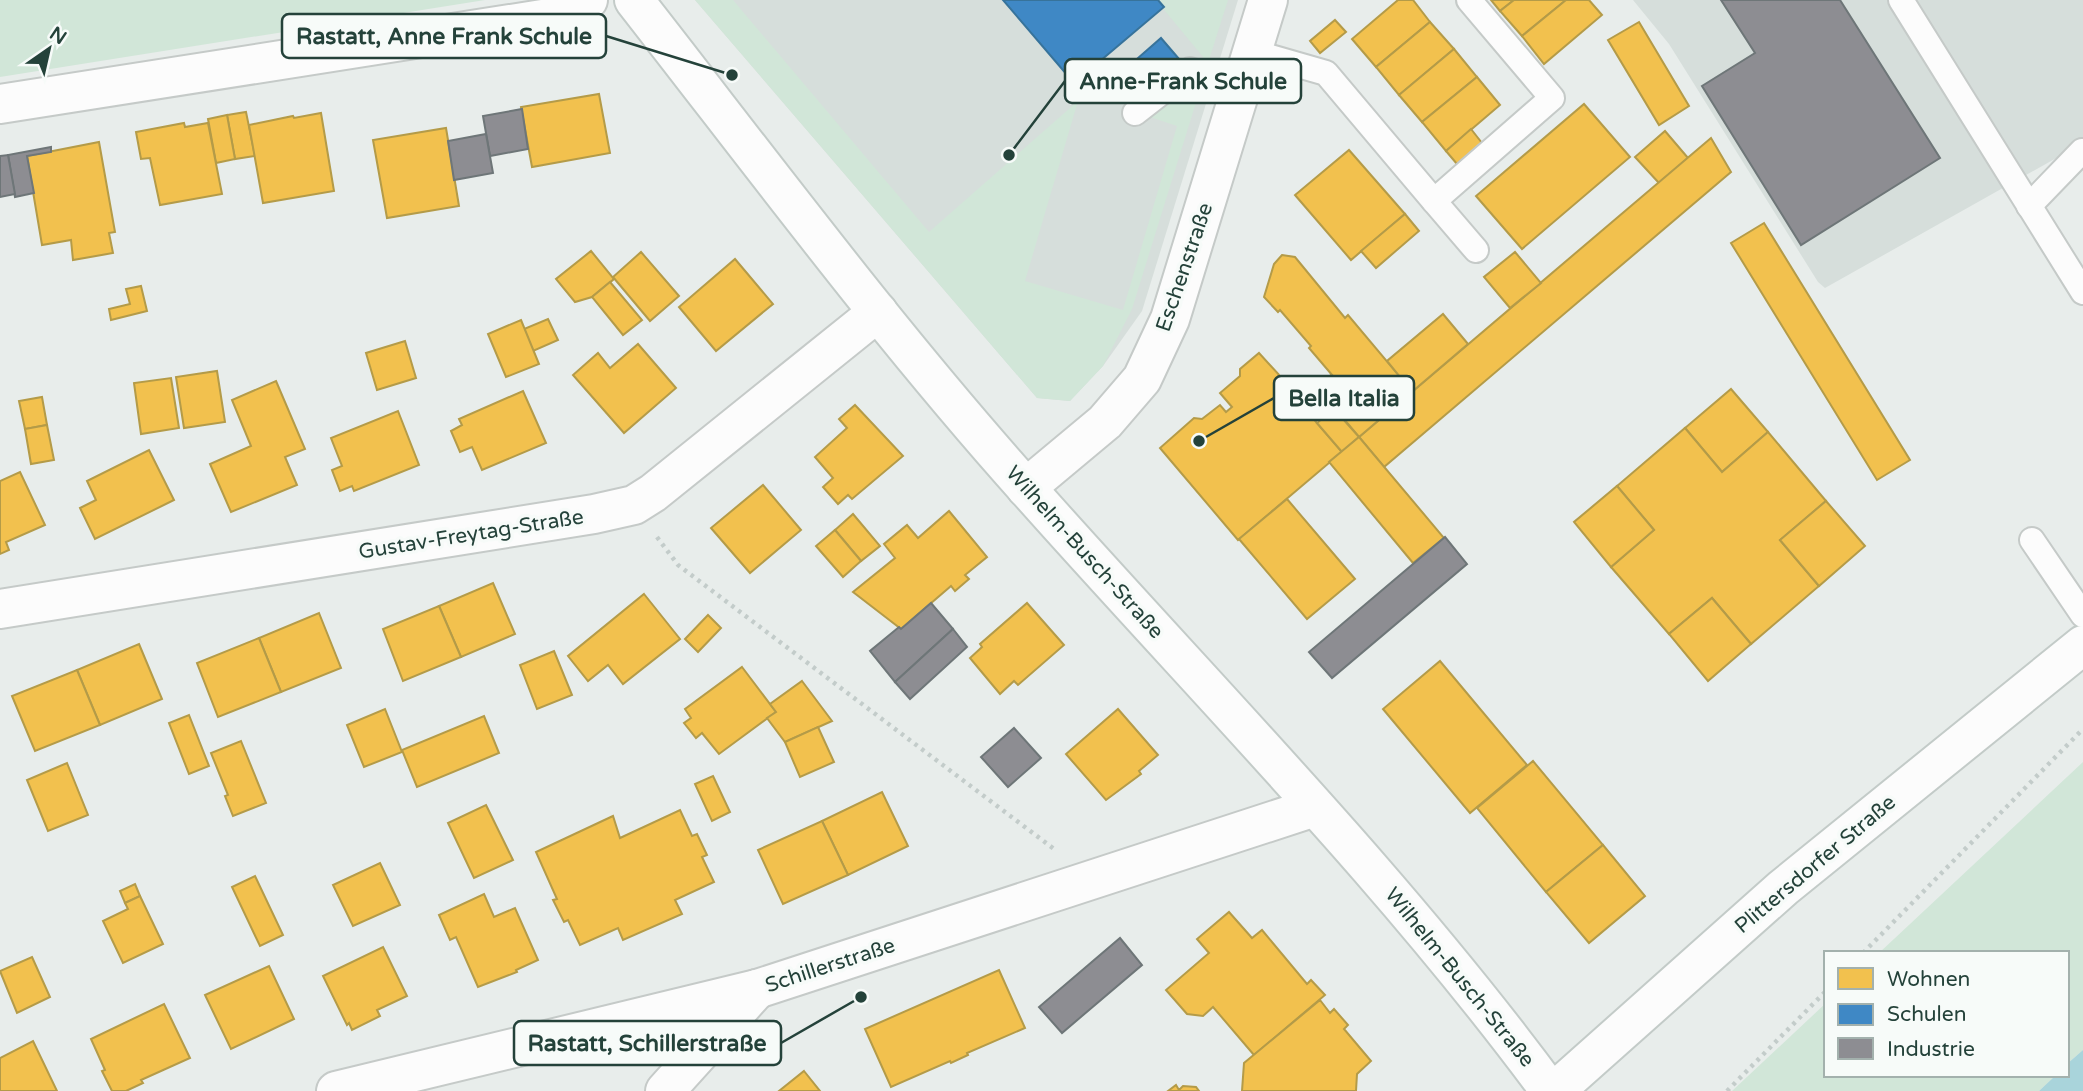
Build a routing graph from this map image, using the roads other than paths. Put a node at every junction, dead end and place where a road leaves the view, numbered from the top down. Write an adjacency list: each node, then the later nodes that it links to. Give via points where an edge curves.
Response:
1 (587, 0): 8 (street, via 568,15)
2 (634, 0): 15 (street, Wilhelm-Busch-Straße)
3 (1268, 0): 6 (street, Eschenstraße)
4 (1469, 0): 11 (lane, via 1552,98)
5 (1901, 0): 12 (lane)
6 (1253, 52): 7 (street, Eschenstraße); 11 (lane, via 1326,73)
7 (1242, 88): 9 (lane, via 1190,70); 16 (street, Eschenstraße, via 1170,319 1142,379 1105,422)
8 (0, 104)
9 (1135, 113)
10 (2082, 150): 12 (lane)
11 (1434, 201): 13 (lane)
12 (2029, 206): 14 (lane)
13 (1476, 250)
14 (2083, 292)
15 (878, 312): 16 (street, Wilhelm-Busch-Straße); 18 (street, Gustav-Freytag-Straße, via 634,505)
16 (1026, 488): 21 (street, Wilhelm-Busch-Straße)
17 (2032, 540): 19 (lane)
18 (0, 608)
19 (2083, 615)
20 (2083, 645): 25 (street, Plittersdorfer Straße, via 1783,888)
21 (1315, 807): 22 (street, Schillerstraße); 25 (street, Wilhelm-Busch-Straße, via 1501,1023)
22 (757, 989): 23 (street, Schillerstraße); 24 (street)
23 (336, 1091)
24 (665, 1091)
25 (1553, 1091)

